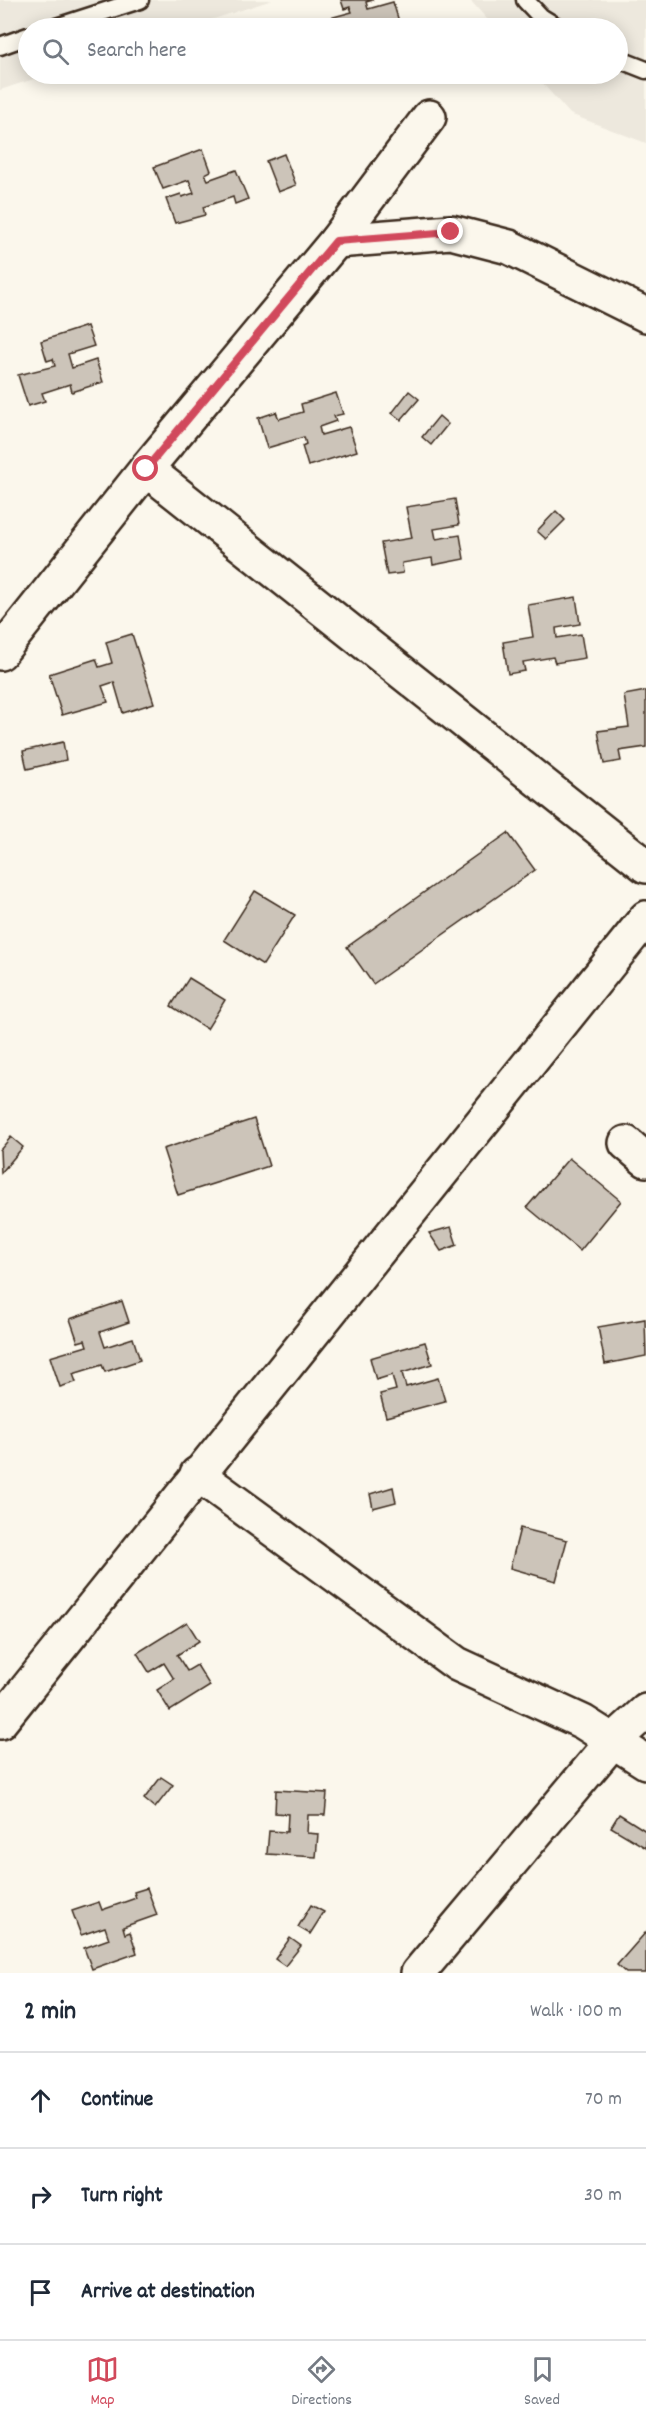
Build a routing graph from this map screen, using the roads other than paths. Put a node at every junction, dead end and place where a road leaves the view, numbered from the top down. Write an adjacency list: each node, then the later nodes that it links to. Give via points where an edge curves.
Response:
1 (140, 0): 3 (lane)
2 (525, 0): 4 (lane)
3 (84, 18)
4 (543, 18)
5 (18, 40): 6 (lane)
6 (0, 46)
7 (628, 63): 8 (lane)
8 (646, 70)
9 (429, 117): 10 (street)
10 (336, 241): 11 (street, via 451,232 509,247); 12 (street)
11 (646, 315)
12 (146, 469): 13 (street); 14 (street)
13 (0, 653)
14 (646, 866)
15 (646, 918): 16 (street)
16 (197, 1474): 18 (street); 19 (street, via 457,1664 583,1722)
17 (646, 1711): 19 (street)
18 (0, 1722)
19 (613, 1742): 20 (street); 21 (street)
20 (646, 1762)
21 (417, 1973)

